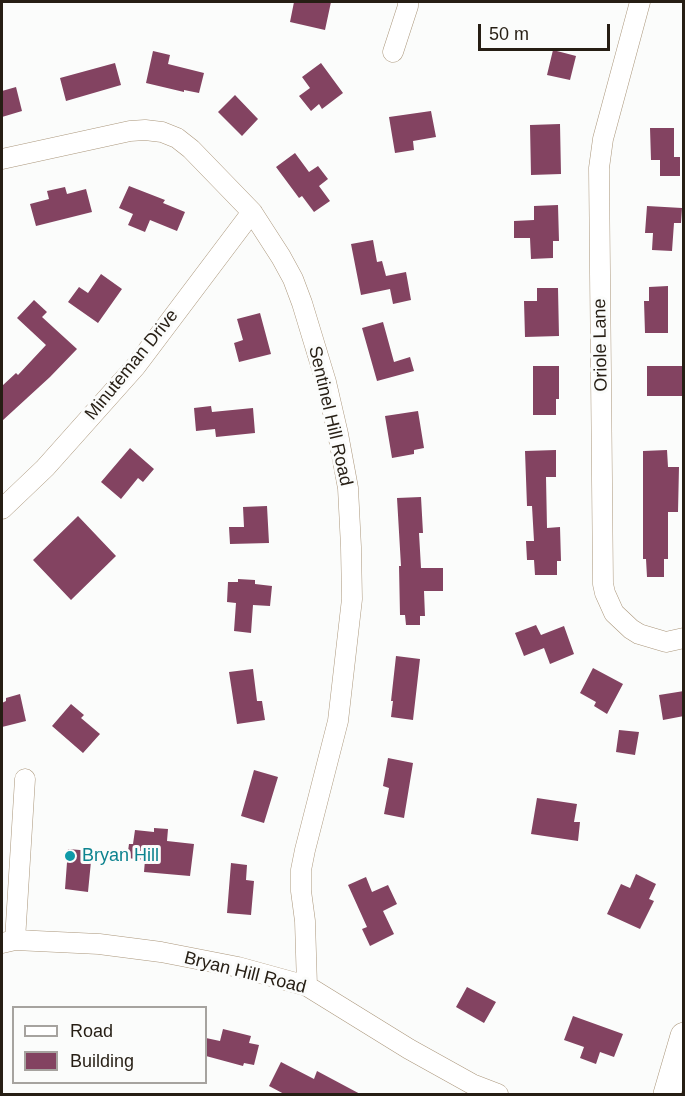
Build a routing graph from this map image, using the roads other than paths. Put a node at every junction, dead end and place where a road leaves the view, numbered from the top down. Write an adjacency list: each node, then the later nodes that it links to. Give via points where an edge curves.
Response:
1 (408, 2): 3 (street)
2 (640, 2): 7 (street, Oriole Lane, via 603,139 599,168 603,584 614,613 631,629 666,642)
3 (393, 52)
4 (2, 159): 5 (street, Sentinel Hill Road, via 130,131 162,132 191,149)
5 (252, 212): 6 (street, Minuteman Drive, via 136,366 45,468); 10 (street, Sentinel Hill Road, via 281,257 302,303 339,434 348,488 352,599 338,721 301,870)
6 (2, 508)
7 (684, 638)
8 (25, 779): 9 (street)
9 (8, 942): 10 (street, Bryan Hill Road, via 99,944 161,952)
10 (308, 986): 12 (street, Bryan Hill Road, via 409,1049)
11 (684, 1036): 13 (main road)
12 (498, 1095)
13 (667, 1095)

